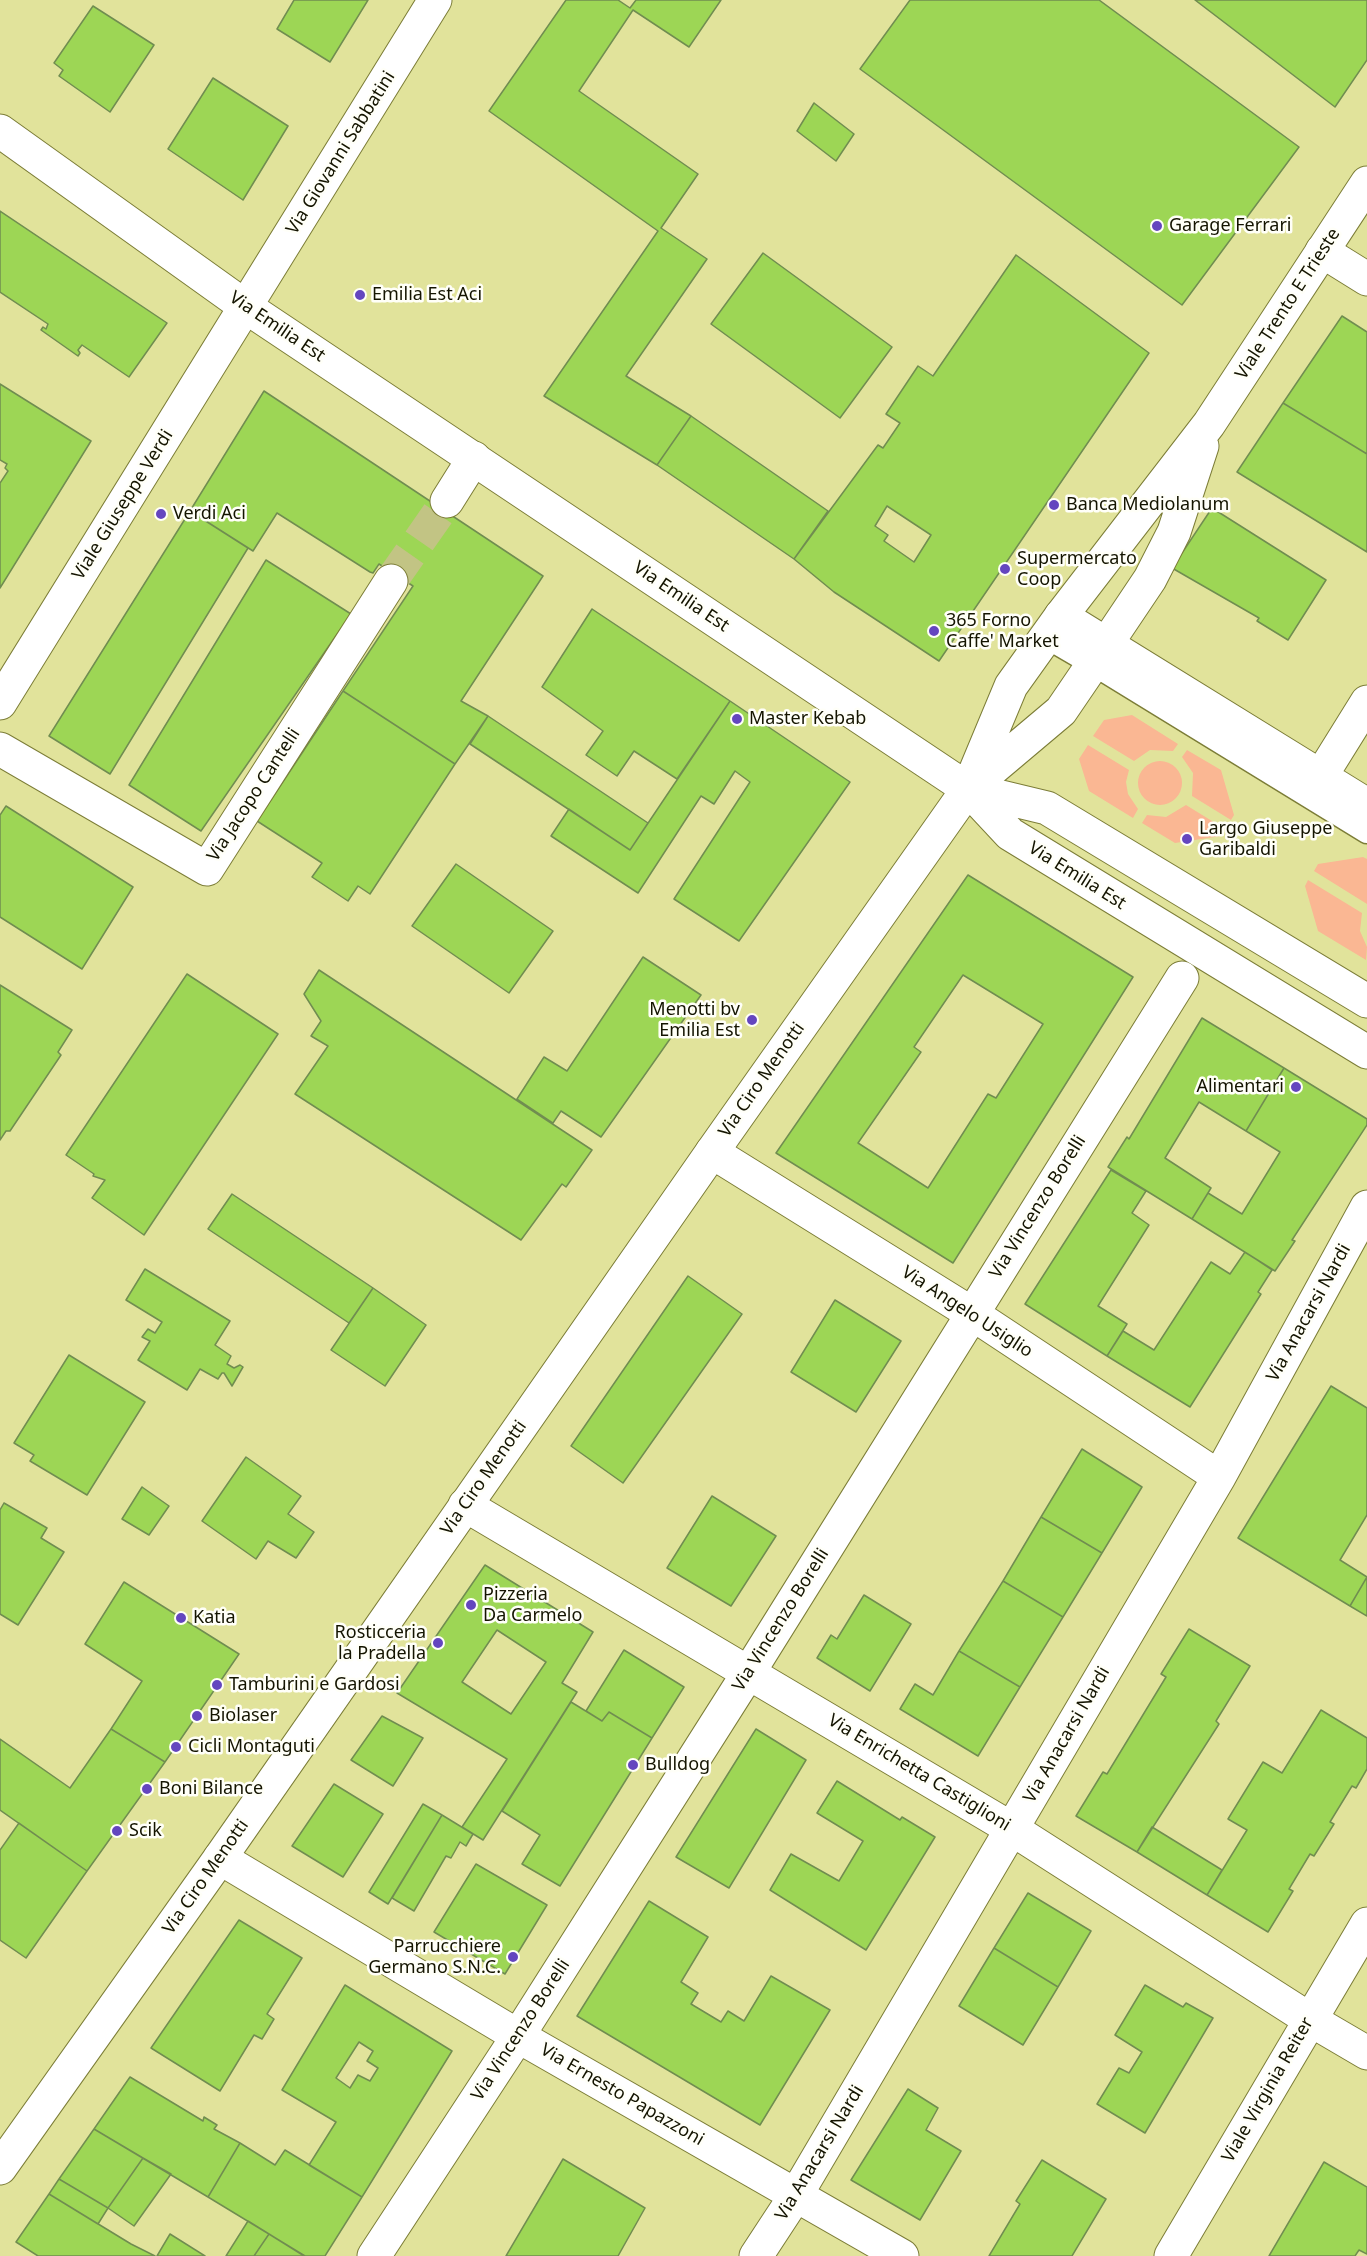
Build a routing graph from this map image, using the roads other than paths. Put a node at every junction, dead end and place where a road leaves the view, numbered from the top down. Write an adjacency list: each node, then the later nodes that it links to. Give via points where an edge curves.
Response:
1 (435, 0): 6 (street, Via Giovanni Sabbatini)
2 (0, 131): 6 (street, Via Emilia Est)
3 (1367, 183): 4 (street, Viale Trento E Trieste)
4 (1322, 251): 5 (street); 7 (street, Viale Trento E Trieste)
5 (1367, 279)
6 (246, 307): 8 (street, Via Emilia Est); 14 (street, Viale Giuseppe Verdi)
7 (1209, 424): 11 (street, Viale Trento E Trieste); 12 (street, Viale Trento E Trieste, via 1174,532 1150,579)
8 (474, 458): 9 (street); 17 (street, Via Emilia Est)
9 (447, 501)
10 (392, 581): 15 (street, Via Jacopo Cantelli, via 207,869)
11 (1053, 627): 12 (street); 17 (street, Viale Trento E Trieste, via 1011,686)
12 (1100, 654): 16 (street); 17 (street, Viale Trento E Trieste, via 1061,711); 19 (lane)
13 (1367, 702): 16 (street)
14 (0, 703)
15 (0, 749)
16 (1322, 776): 18 (street)
17 (968, 789): 21 (street, via 1047,808); 22 (street, Via Emilia Est, via 1010,834); 23 (street, Via Ciro Menotti)
18 (1367, 805)
19 (1367, 832)
20 (1182, 978): 25 (street, Via Vincenzo Borelli)
21 (1367, 1001)
22 (1367, 1052)
23 (712, 1152): 25 (street, Via Angelo Usiglio); 27 (street, Via Ciro Menotti)
24 (1367, 1207): 26 (street, Via Anacarsi Nardi)
25 (971, 1313): 26 (street, Via Angelo Usiglio); 28 (street, Via Vincenzo Borelli)
26 (1219, 1477): 29 (street, Via Anacarsi Nardi)
27 (465, 1505): 28 (street, Via Enrichetta Castiglioni); 30 (street, Via Ciro Menotti)
28 (750, 1672): 29 (street, Via Enrichetta Castiglioni); 33 (street, Via Vincenzo Borelli)
29 (1012, 1829): 32 (street, Via Enrichetta Castiglioni); 36 (street, Via Anacarsi Nardi)
30 (220, 1858): 33 (street, Via Ernesto Papazzoni); 35 (street, Via Ciro Menotti)
31 (1367, 1924): 32 (street, Viale Virginia Reiter)
32 (1309, 2019): 34 (street, Via Enrichetta Castiglioni); 40 (street, Viale Virginia Reiter)
33 (518, 2036): 36 (street, Via Ernesto Papazzoni); 37 (street, Via Vincenzo Borelli)
34 (1367, 2053)
35 (0, 2168)
36 (796, 2195): 38 (street, Via Anacarsi Nardi); 39 (street, Via Ernesto Papazzoni)
37 (374, 2256)
38 (756, 2256)
39 (902, 2256)
40 (1171, 2256)

